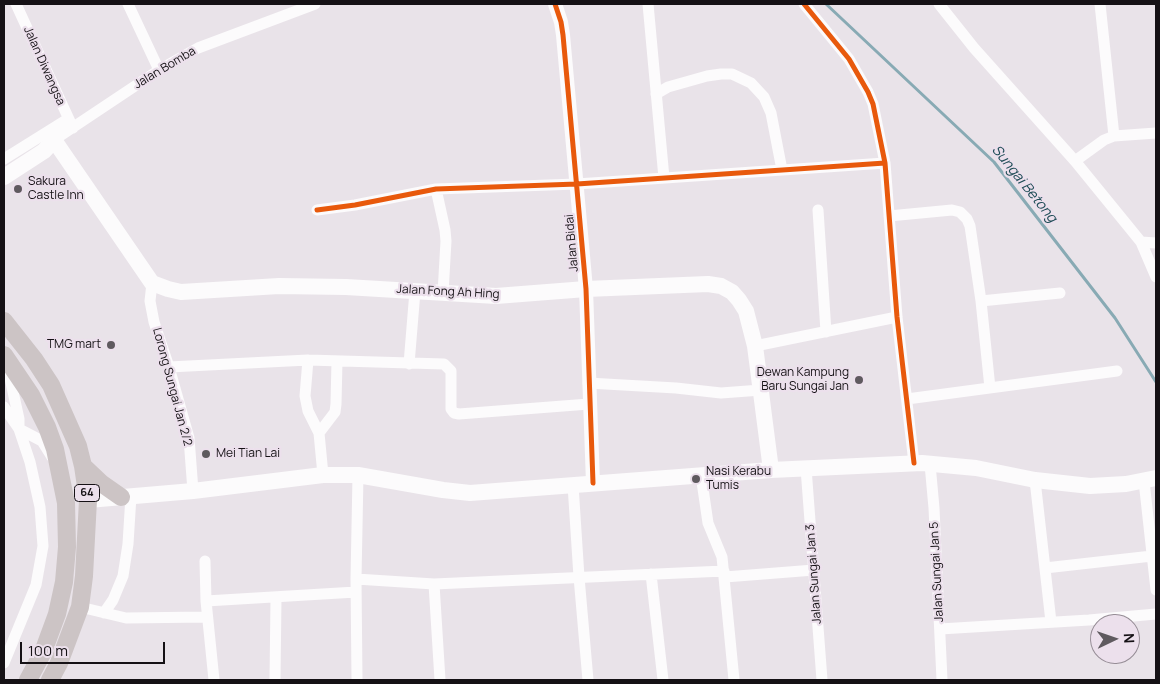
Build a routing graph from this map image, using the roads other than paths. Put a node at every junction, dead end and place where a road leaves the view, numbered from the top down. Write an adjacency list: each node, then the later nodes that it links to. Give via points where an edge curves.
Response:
1 (16, 4): 11 (street, Jalan Diwangsa)
2 (128, 4): 9 (street)
3 (311, 4): 9 (street, Jalan Bomba, via 198,48)
4 (555, 4): 22 (street, Jalan Bidai, via 563,35)
5 (648, 4): 10 (street)
6 (804, 4): 17 (street, Jalan Sungai Jan 5, via 849,59 868,92)
7 (940, 4): 16 (street, via 974,48)
8 (1100, 4): 13 (street)
9 (158, 70): 11 (street, Jalan Bomba)
10 (656, 94): 19 (street, via 668,87 721,74 732,74 751,83 764,97 771,113); 21 (street)
11 (70, 124): 14 (street, Jalan Bomba); 15 (street)
12 (1156, 133): 13 (street)
13 (1114, 136): 16 (street)
14 (54, 140): 18 (main road, Jalan Bomba, via 39,144); 20 (main road, Jalan Bomba, via 44,151); 30 (main road)
15 (4, 159)
16 (1075, 161): 27 (street)
17 (885, 164): 19 (street); 26 (street, Jalan Sungai Jan 5)
18 (4, 166)
19 (782, 170): 21 (street)
20 (4, 177)
21 (664, 178): 22 (street)
22 (577, 184): 23 (street); 31 (street, Jalan Bidai)
23 (436, 189): 24 (street); 33 (street, via 446,241)
24 (317, 210)
25 (818, 210): 38 (street)
26 (889, 216): 35 (street, via 960,212 970,226); 36 (street, Jalan Sungai Jan 5)
27 (1141, 242): 28 (street); 29 (street)
28 (1156, 244)
29 (1156, 278)
30 (152, 283): 32 (main road, Jalan Fong Ah Hing, via 181,292 279,286); 44 (street, Lorong Sungai Jan 2/2, via 150,301 154,322)
31 (586, 289): 33 (main road, Jalan Fong Ah Hing, via 496,296); 39 (main road, Jalan Fong Ah Hing, via 721,286 740,300); 46 (street, Jalan Bidai)
32 (415, 292): 33 (main road, Jalan Fong Ah Hing); 43 (street)
33 (443, 293)
34 (1060, 293): 35 (street)
35 (981, 301): 47 (street)
36 (897, 317): 38 (street); 49 (street, Jalan Sungai Jan 5)
37 (4, 321): 55 (main road, 64, via 51,385 78,446)
38 (826, 332): 39 (street)
39 (755, 346): 48 (main road, Jalan Fong Ah Hing)
40 (5, 356): 52 (street); 58 (main road, 64, via 31,395 47,427)
41 (308, 360): 42 (street); 44 (street); 53 (street, via 308,411)
42 (337, 361): 43 (street); 53 (street, via 335,412)
43 (408, 364): 50 (street, via 448,366 452,376 451,409 454,413)
44 (169, 367): 66 (street, Lorong Sungai Jan 2/2, via 189,438)
45 (1117, 371): 47 (street)
46 (588, 383): 48 (street, via 721,394); 50 (street, Jalan Bidai)
47 (990, 388): 49 (street)
48 (761, 390): 57 (main road, Jalan Fong Ah Hing)
49 (907, 399): 54 (street, Jalan Sungai Jan 5)
50 (589, 404): 64 (street, Jalan Bidai)
51 (4, 407): 52 (street)
52 (19, 429): 58 (street, via 42,441); 89 (street, via 40,507 43,546 36,585)
53 (320, 433): 59 (street)
54 (922, 464): 56 (main road); 63 (main road, via 985,470); 88 (street, Jalan Sungai Jan 5, via 934,508)
55 (83, 466): 67 (main road, via 100,483); 68 (main road, 64)
56 (806, 468): 57 (main road); 73 (street, Jalan Sungai Jan 3)
57 (771, 470): 61 (main road)
58 (60, 472): 71 (main road, 64, via 66,503)
59 (323, 475): 60 (main road); 66 (main road)
60 (358, 475): 65 (main road, via 470,493); 77 (street)
61 (701, 475): 64 (main road); 75 (street, via 708,523 722,557)
62 (1150, 479): 63 (main road, via 1090,486); 69 (street)
63 (1035, 480): 72 (street)
64 (593, 483): 65 (main road)
65 (572, 485): 76 (street)
66 (193, 491): 67 (main road)
67 (126, 497): 68 (main road); 84 (street, via 128,544 123,576)
68 (88, 500): 71 (main road, via 79,502 75,509 74,554); 83 (main road, 64)
69 (1152, 556): 72 (street); 79 (street)
70 (205, 561): 82 (street)
71 (65, 567): 90 (main road, 64, via 57,614)
72 (1045, 568): 87 (street)
73 (814, 570): 75 (street); 99 (street, Jalan Sungai Jan 3)
74 (651, 574): 75 (street); 76 (street); 97 (street)
75 (725, 574): 98 (street)
76 (578, 577): 78 (street); 96 (street)
77 (356, 579): 78 (street); 80 (street)
78 (434, 584): 95 (street)
79 (1156, 590)
80 (356, 592): 81 (street); 94 (street)
81 (276, 598): 82 (street); 93 (street)
82 (206, 601): 86 (street)
83 (80, 607): 84 (street); 91 (main road, 64)
84 (104, 613): 86 (street, via 126,618)
85 (1156, 614): 87 (street)
86 (207, 616): 92 (street)
87 (1051, 622): 88 (street)
88 (940, 628): 100 (street, Jalan Sungai Jan 5)
89 (4, 663)
90 (28, 680)
91 (50, 680)
92 (214, 680)
93 (275, 680)
94 (357, 680)
95 (440, 680)
96 (588, 680)
97 (663, 680)
98 (734, 680)
99 (822, 680)
100 (942, 680)

